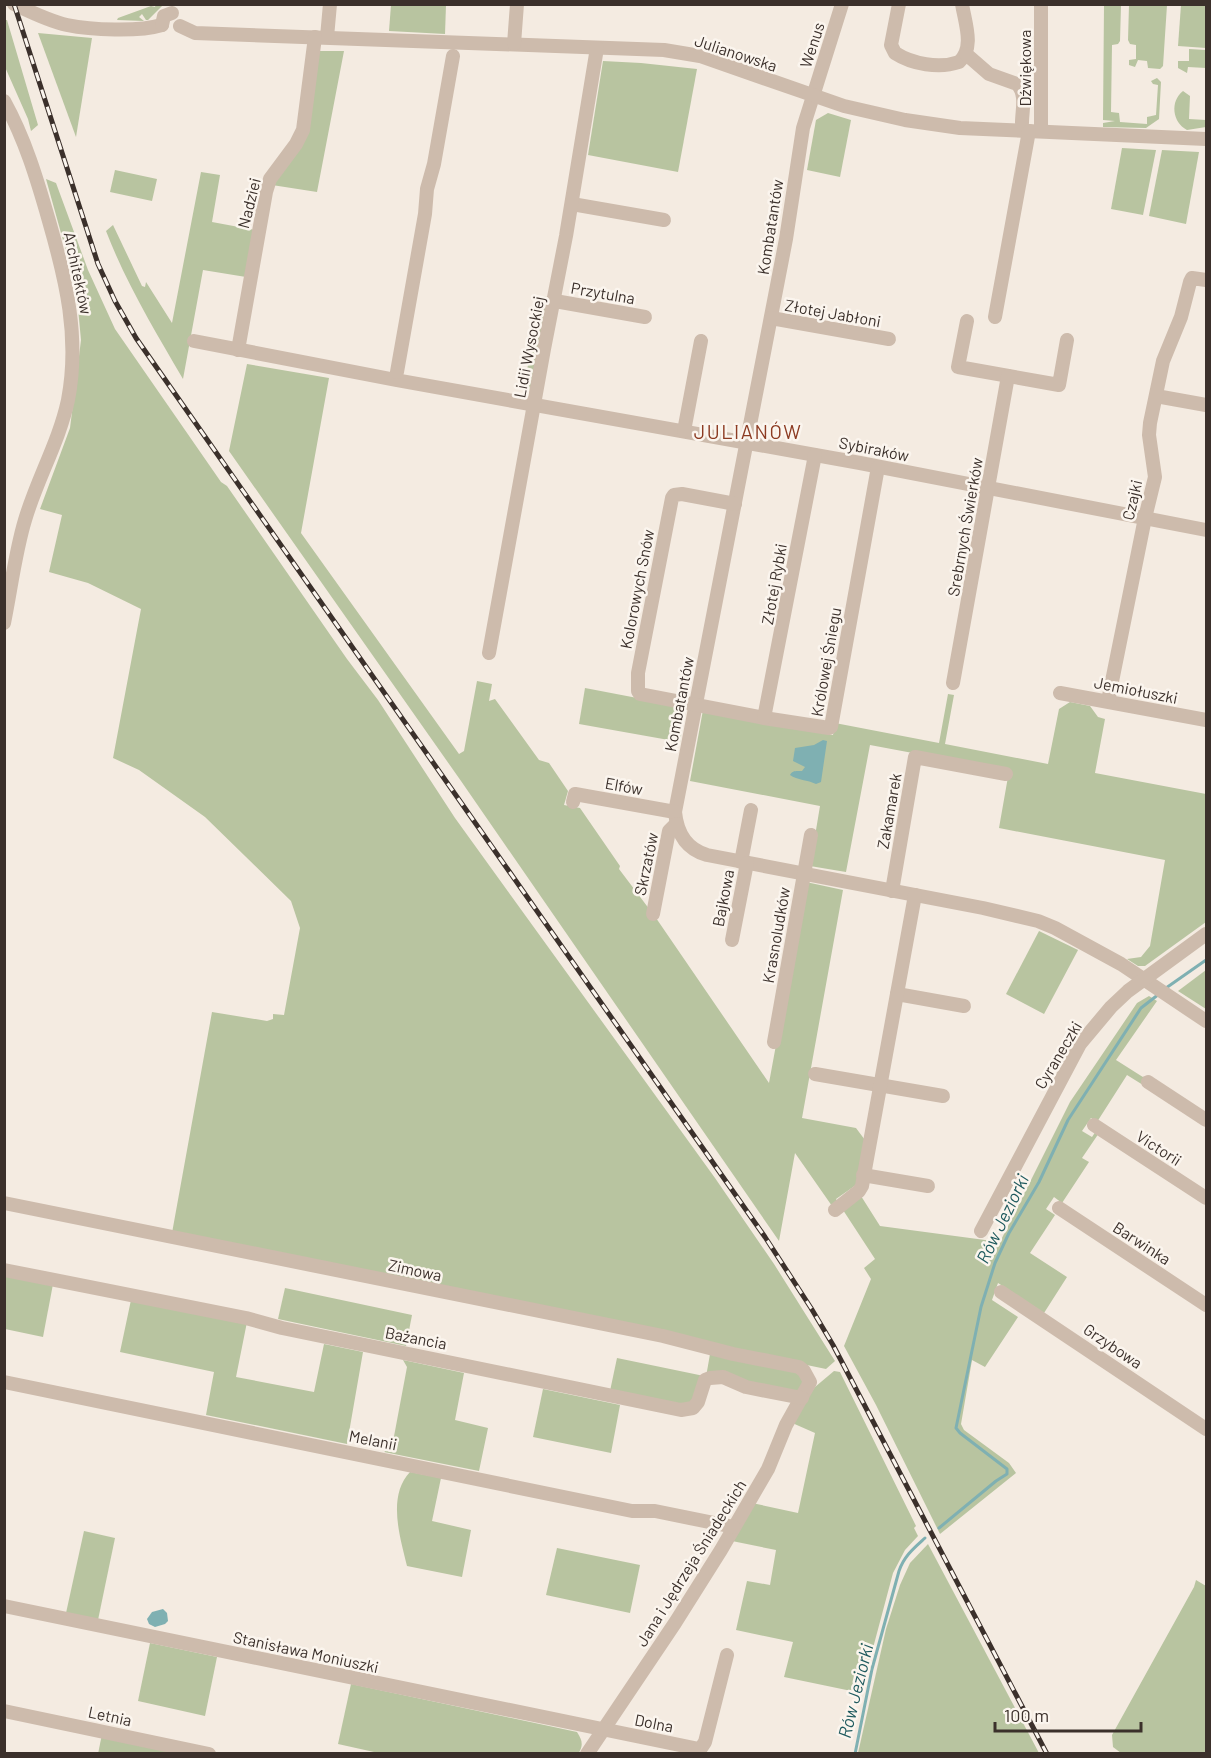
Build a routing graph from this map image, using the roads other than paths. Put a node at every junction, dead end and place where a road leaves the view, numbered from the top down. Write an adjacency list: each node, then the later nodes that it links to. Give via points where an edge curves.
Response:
1 (14, 4): 9 (street, via 80,27 139,30)
2 (330, 4): 11 (street, Nadziei)
3 (517, 4): 12 (street)
4 (842, 4): 16 (street, Wenus)
5 (899, 4): 14 (street, via 891,45 895,53 917,63 940,65 959,62)
6 (962, 4): 14 (street, via 968,41)
7 (1041, 4): 18 (street, Dźwiękowa)
8 (172, 9): 9 (street, via 164,16); 10 (street)
9 (162, 25): 10 (street, via 171,32)
10 (180, 26): 11 (street, Julianowska, via 195,33)
11 (321, 37): 12 (street, Julianowska); 32 (street, Nadziei, via 303,130 270,179 266,192)
12 (514, 44): 13 (street, Julianowska)
13 (597, 48): 16 (street, Julianowska, via 664,50 700,56); 20 (street, Lidii Wysockiej)
14 (966, 54): 18 (street, via 989,74 1020,87)
15 (453, 56): 33 (street)
16 (812, 95): 18 (street, Julianowska, via 905,120 960,128); 26 (street, Kombatantów, via 797,157)
17 (6, 106): 46 (street, Architektów, via 27,147 61,264 70,306 73,350 64,414 25,520)
18 (1031, 128): 19 (street, Julianowska); 25 (street)
19 (1206, 139)
20 (572, 204): 21 (street); 23 (street, Lidii Wysockiej)
21 (664, 220)
22 (1201, 279): 35 (street, Czajki, via 1190,282)
23 (555, 301): 24 (street, Przytulna); 36 (street, Lidii Wysockiej)
24 (645, 317)
25 (995, 317)
26 (771, 318): 28 (street, Złotej Jabłoni); 39 (street, Kombatantów)
27 (967, 321): 34 (street, via 958,367 990,365)
28 (889, 339)
29 (1067, 340): 34 (street, via 1059,385)
30 (194, 341): 32 (street)
31 (701, 341): 38 (street)
32 (238, 350): 36 (street)
33 (397, 372)
34 (1008, 376): 42 (street, Srebrnych Świerków)
35 (1156, 396): 37 (street); 44 (street, Czajki, via 1149,430 1155,477)
36 (534, 405): 38 (street, Sybiraków); 47 (street, Lidii Wysockiej)
37 (1206, 405)
38 (684, 431): 39 (street, Sybiraków)
39 (746, 442): 40 (street, Sybiraków); 43 (street, Kombatantów)
40 (815, 455): 41 (street, Sybiraków); 52 (street, Złotej Rybki)
41 (878, 467): 42 (street, Sybiraków); 52 (street, Królowej Śniegu, via 831,727)
42 (988, 488): 44 (street, Sybiraków); 48 (street, Srebrnych Świerków)
43 (735, 504): 51 (street, Kombatantów); 51 (street, Kolorowych Snów, via 682,494 674,495 670,504 638,688 640,694)
44 (1145, 518): 45 (street, Sybiraków); 50 (street, Czajki)
45 (1206, 530)
46 (4, 623)
47 (489, 653)
48 (953, 683)
49 (1060, 693): 50 (street, Jemiołuszki)
50 (1108, 701): 53 (street, Jemiołuszki)
51 (696, 706): 52 (street, Królowej Śniegu); 57 (street, Kombatantów)
52 (764, 718)
53 (1206, 720)
54 (1006, 774): 61 (street, Zakamarek, via 915,757)
55 (573, 802): 57 (street, Elfów, via 575,794)
56 (750, 810): 59 (street, Bajkowa)
57 (676, 818): 59 (street, via 686,842 700,853); 63 (street, Skrzatów, via 669,831)
58 (811, 835): 60 (street, Krasnoludków)
59 (744, 862): 60 (street); 65 (street, Bajkowa)
60 (804, 874): 61 (street); 70 (street, Krasnoludków)
61 (892, 891): 62 (street)
62 (915, 895): 66 (street, via 1046,924); 67 (street)
63 (653, 914)
64 (1206, 934): 66 (street, Cyraneczki)
65 (732, 940)
66 (1143, 979): 69 (street); 83 (street, Cyraneczki, via 1111,1007 1080,1044)
67 (897, 994): 68 (street); 73 (street)
68 (964, 1006)
69 (1206, 1021)
70 (774, 1042)
71 (815, 1074): 73 (street)
72 (1148, 1082): 75 (street)
73 (880, 1085): 74 (street); 77 (street)
74 (944, 1096)
75 (1206, 1120)
76 (1094, 1125): 79 (street, Victorii)
77 (864, 1175): 78 (street); 82 (street, via 859,1191)
78 (928, 1186)
79 (1206, 1198)
80 (4, 1203): 88 (street, Zimowa, via 799,1366)
81 (1059, 1208): 86 (street, Barwinka)
82 (835, 1210)
83 (981, 1231)
84 (4, 1270): 89 (street, Bażancia, via 681,1410 693,1408 705,1380 716,1377)
85 (1001, 1292): 90 (street, Grzybowa)
86 (1206, 1305)
87 (4, 1382): 91 (street, Melanii, via 632,1511 655,1511)
88 (810, 1382): 89 (street, Jana i Jędrzeja Śniadeckich)
89 (802, 1398): 91 (street, Jana i Jędrzeja Śniadeckich)
90 (1206, 1430)
91 (735, 1527): 95 (street, Jana i Jędrzeja Śniadeckich)
92 (4, 1606): 95 (street, Stanisława Moniuszki)
93 (727, 1655): 96 (street, Dolna, via 705,1742)
94 (4, 1711): 97 (street, Letnia)
95 (602, 1729): 96 (street, Dolna); 98 (street, Jana i Jędrzeja Śniadeckich)
96 (698, 1751)
97 (209, 1754)
98 (587, 1754)

